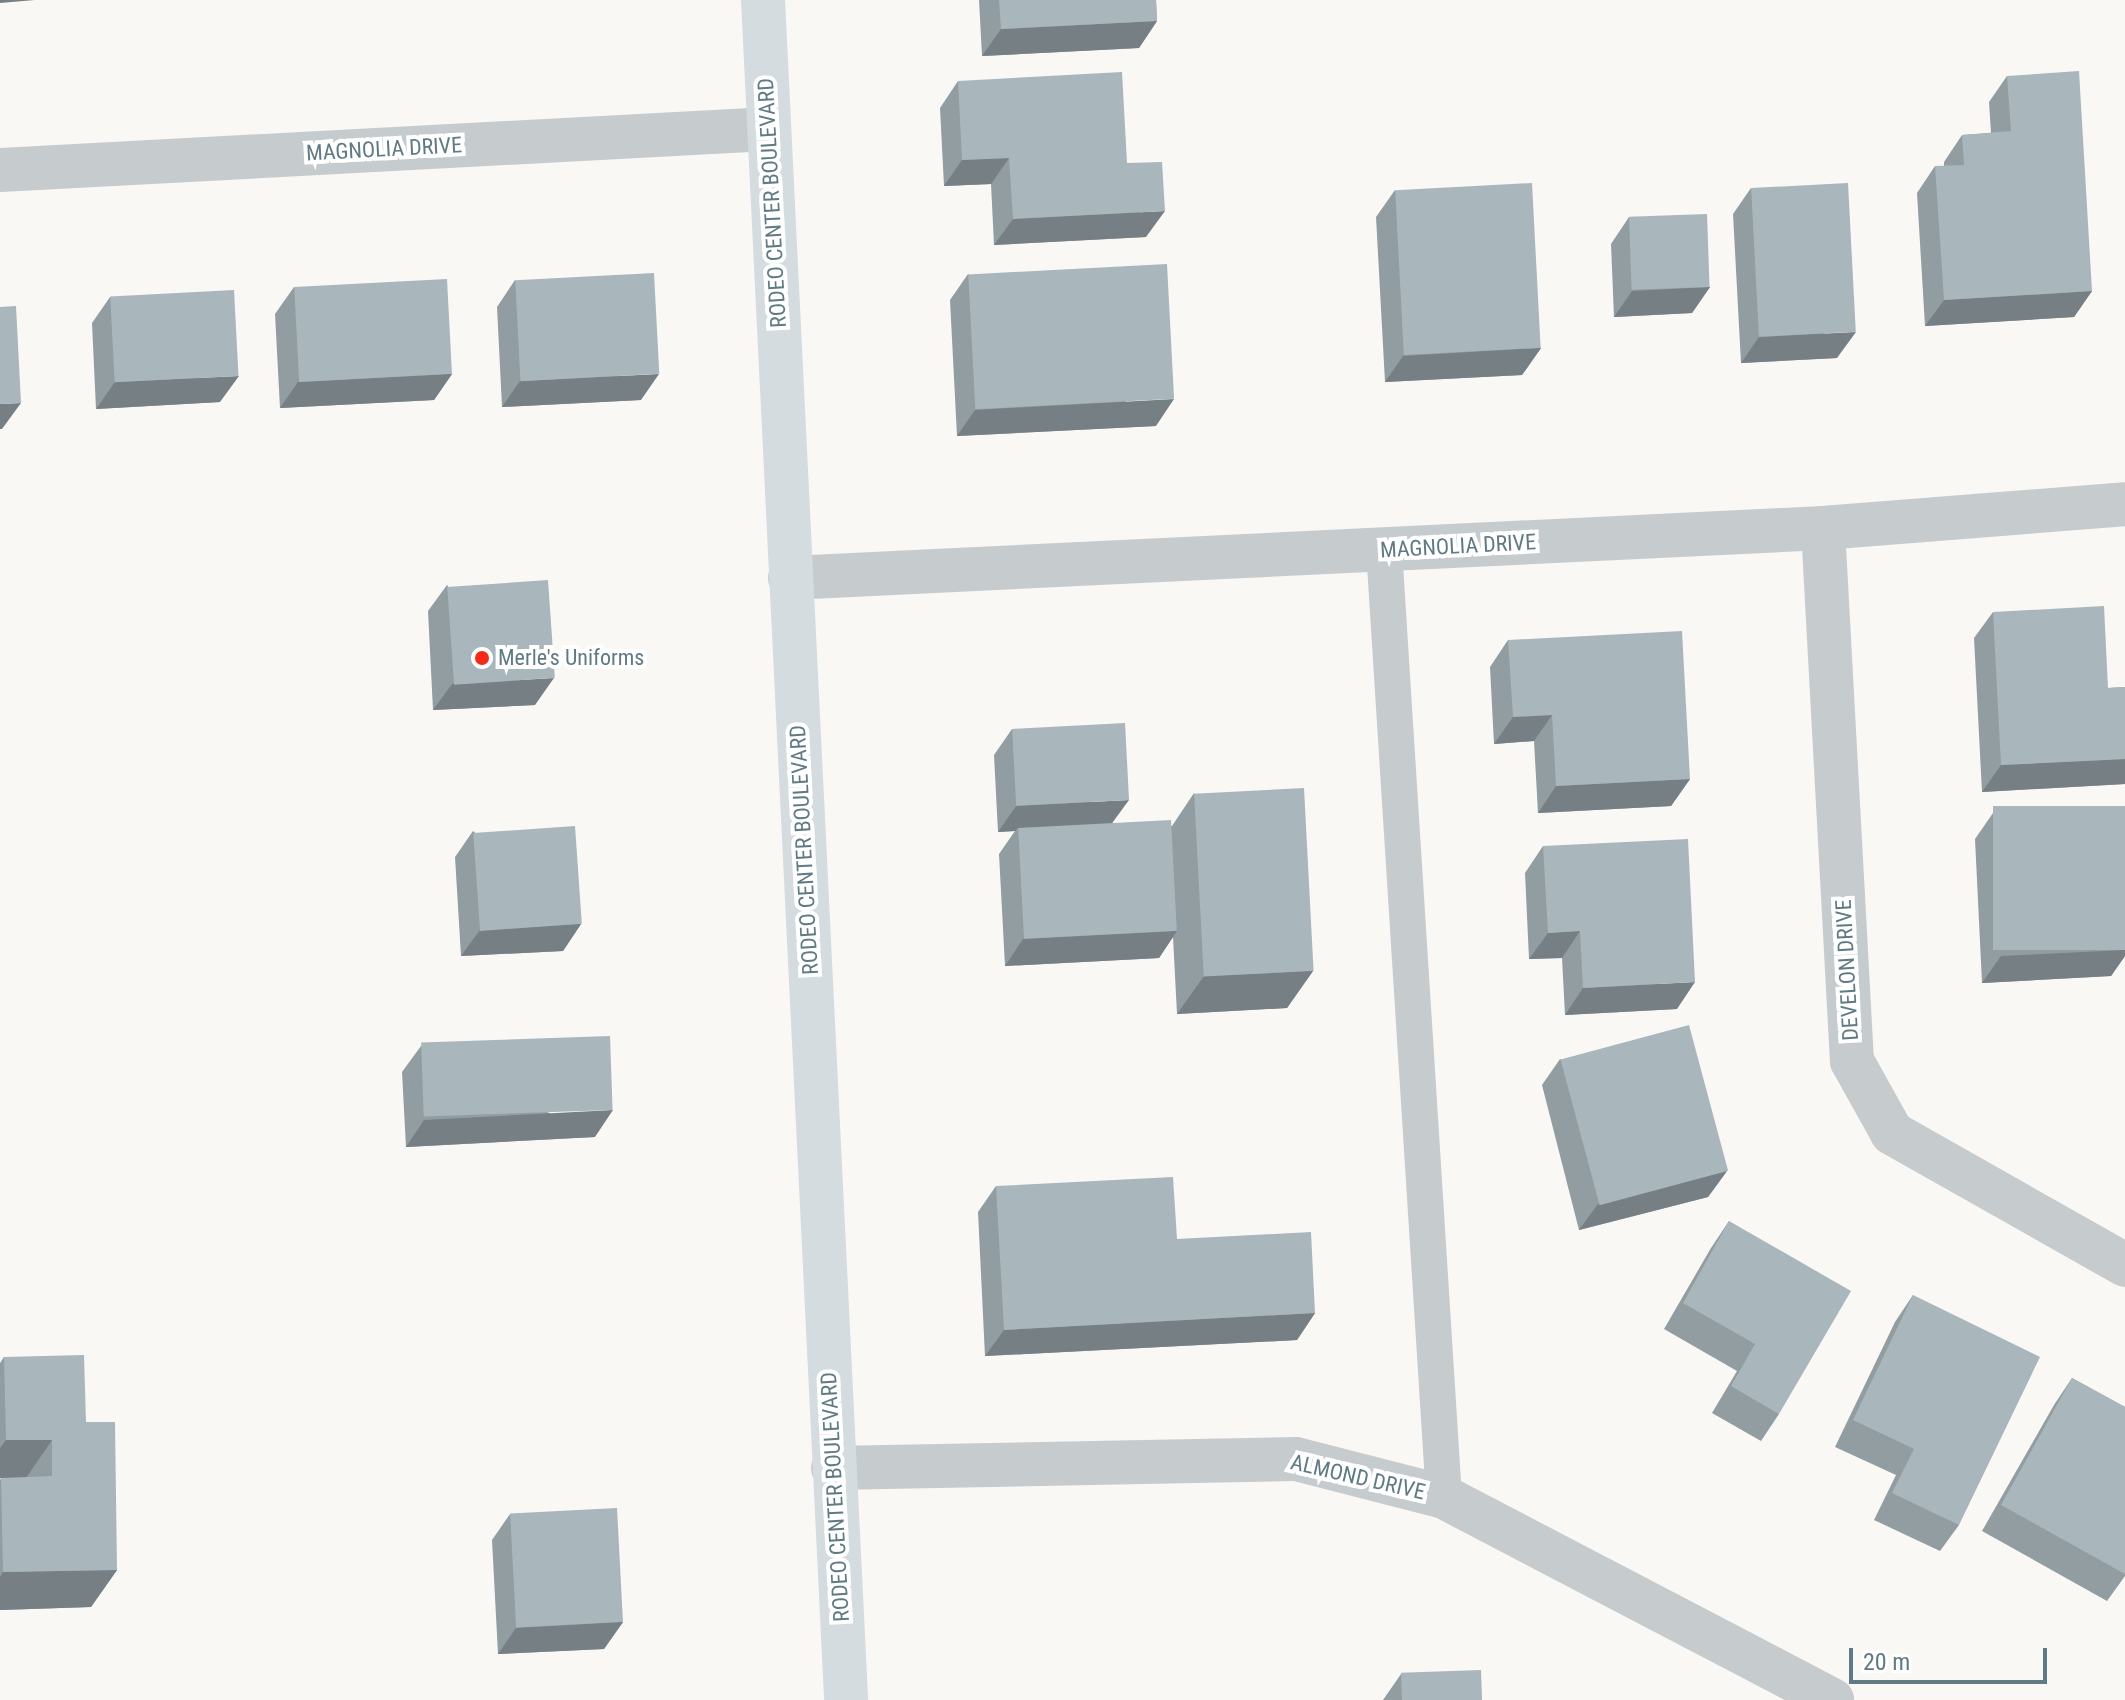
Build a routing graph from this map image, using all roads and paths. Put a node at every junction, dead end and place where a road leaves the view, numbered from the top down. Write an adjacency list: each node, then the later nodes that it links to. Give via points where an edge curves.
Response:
1 (763, 0): 2 (main road, RODEO CENTER BOULEVARD)
2 (769, 129): 3 (street, MAGNOLIA DRIVE); 7 (main road, RODEO CENTER BOULEVARD)
3 (0, 170)
4 (2125, 504): 5 (street, MAGNOLIA DRIVE)
5 (1823, 528): 6 (street, MAGNOLIA DRIVE); 8 (street, DEVELON DRIVE, via 1852,1061 1892,1133)
6 (1384, 549): 7 (street, MAGNOLIA DRIVE); 10 (lane)
7 (790, 578): 9 (main road, RODEO CENTER BOULEVARD)
8 (2125, 1265)
9 (833, 1468): 10 (street, ALMOND DRIVE, via 1296,1459); 11 (main road, RODEO CENTER BOULEVARD)
10 (1444, 1497): 12 (street, ALMOND DRIVE)
11 (846, 1700)
12 (1832, 1700)

